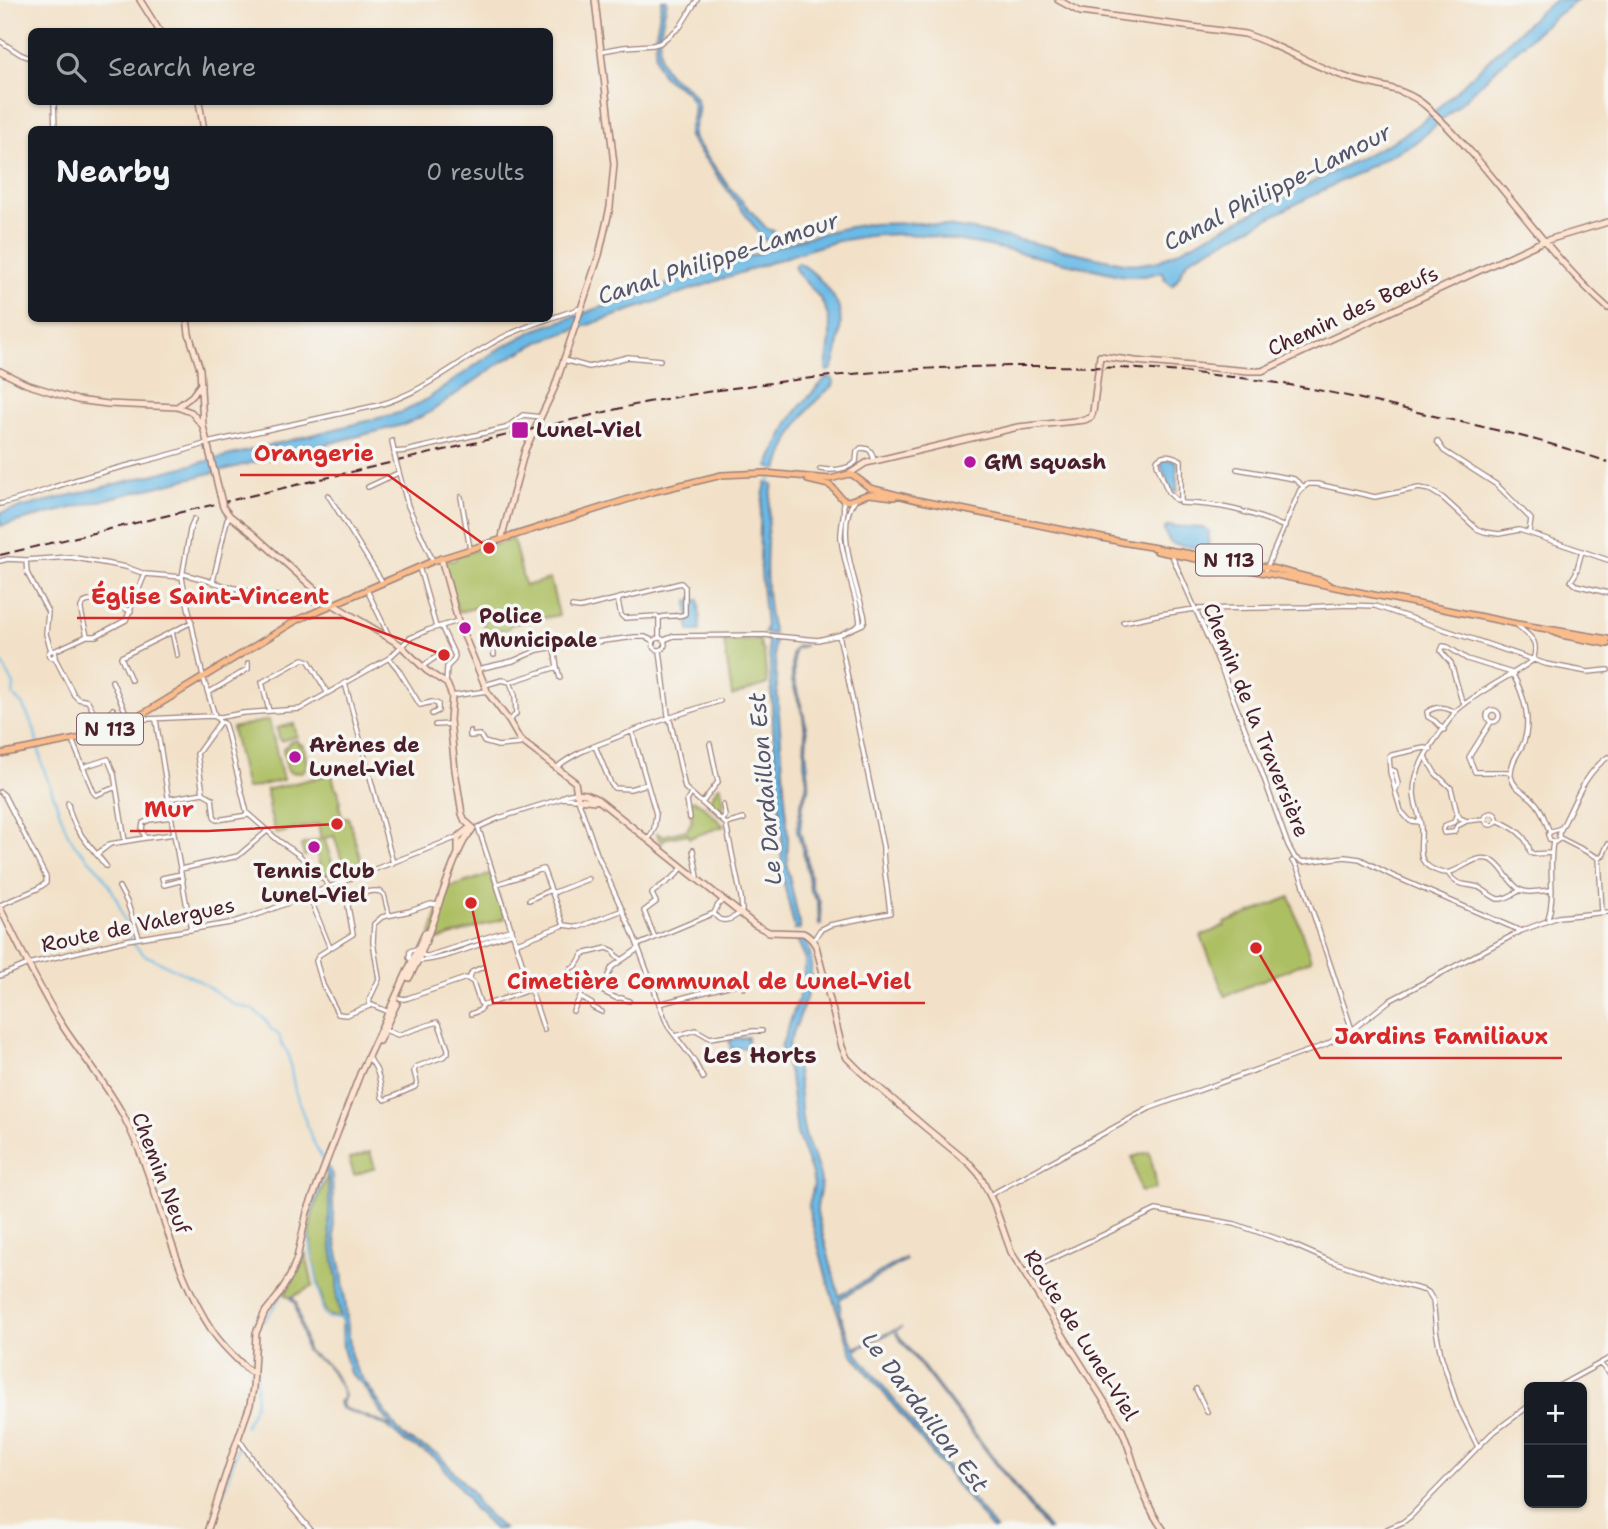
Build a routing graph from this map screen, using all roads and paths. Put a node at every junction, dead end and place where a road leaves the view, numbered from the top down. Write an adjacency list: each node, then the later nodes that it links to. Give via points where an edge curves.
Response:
1 (139, 0): 5 (street)
2 (595, 0): 7 (street)
3 (697, 0): 7 (street, via 680,27 660,43)
4 (1058, 0): 14 (street, via 1080,12 1245,34 1345,77 1401,91 1443,123)
5 (157, 28)
6 (0, 41): 8 (street)
7 (600, 51): 16 (street, via 614,164 602,243)
8 (28, 57)
9 (54, 105): 11 (street)
10 (200, 105): 12 (street)
11 (55, 126)
12 (203, 126)
13 (1608, 222): 14 (street, Chemin des Bœufs)
14 (1546, 242): 15 (street); 34 (street, Chemin des Bœufs, via 1262,371 1100,356 1093,412 1085,420 1018,427)
15 (1608, 308)
16 (581, 310): 17 (street); 21 (street)
17 (553, 318)
18 (188, 322): 23 (street)
19 (541, 322): 32 (street, via 492,343 402,398)
20 (660, 359): 21 (street, via 628,357 589,367)
21 (564, 360): 28 (street)
22 (0, 371): 26 (street, via 77,400)
23 (201, 384): 24 (street); 25 (street)
24 (185, 402): 26 (street); 27 (street)
25 (202, 405): 27 (street); 29 (street)
26 (177, 407): 27 (street)
27 (189, 411): 29 (street)
28 (541, 417): 33 (street, via 523,415 506,428); 56 (street, via 525,450)
29 (203, 426): 32 (street)
30 (392, 441): 33 (street)
31 (1437, 441): 55 (street, via 1444,451 1497,485 1531,519)
32 (207, 443): 51 (street); 52 (street, bridge, via 223,507)
33 (394, 453): 37 (street, bridge)
34 (873, 461): 35 (street, via 872,451 861,448 852,466); 38 (street); 41 (street, via 864,466)
35 (820, 469)
36 (1237, 469): 43 (street, via 1294,479)
37 (398, 471): 42 (street); 65 (street)
38 (849, 474): 40 (main road); 41 (main road)
39 (788, 475): 40 (main road, N 113); 44 (main road, N 113, via 829,485); 56 (main road, N 113, via 722,475 690,482)
40 (841, 478): 44 (main road)
41 (861, 481): 48 (main road, via 863,490); 49 (main road, N 113, via 870,488)
42 (368, 487)
43 (1304, 487): 54 (street); 55 (street, via 1317,484 1375,497 1425,489 1443,498 1477,529)
44 (837, 493): 47 (main road)
45 (328, 495): 71 (street)
46 (461, 497): 58 (street)
47 (842, 499): 48 (main road); 85 (street, via 841,538 860,619)
48 (857, 499): 49 (main road, N 113, via 869,494); 85 (street, via 845,533 865,620)
49 (917, 500): 57 (main road, N 113)
50 (1181, 500): 50 (street, via 1181,460 1159,456 1157,464 1168,492); 54 (street, via 1228,507)
51 (0, 505)
52 (230, 516): 70 (street); 75 (street)
53 (194, 519): 69 (street)
54 (1285, 527): 67 (street)
55 (1530, 533): 59 (street)
56 (502, 539): 58 (main road, N 113)
57 (1128, 543): 60 (main road, N 113); 67 (main road, N 113)
58 (470, 549): 61 (main road, N 113)
59 (1582, 551): 63 (street); 73 (street, via 1571,582)
60 (1173, 554): 67 (main road, N 113); 77 (street, Chemin de la Traversière)
61 (440, 558): 65 (main road, N 113); 80 (street)
62 (26, 560): 64 (street); 68 (street, via 71,557); 99 (street, via 27,572 48,612 46,634)
63 (1608, 560)
64 (0, 561)
65 (433, 561): 66 (main road, N 113)
66 (419, 567): 71 (main road, N 113); 84 (street)
67 (1266, 571): 83 (main road, N 113)
68 (145, 574): 69 (street); 78 (street)
69 (183, 575): 70 (street); 81 (street)
70 (213, 581): 75 (street)
71 (383, 583): 72 (main road, N 113)
72 (367, 590): 75 (main road, N 113); 92 (street)
73 (1608, 593)
74 (620, 598): 76 (street); 79 (street, via 624,618); 79 (street, via 684,584 685,614)
75 (332, 604): 92 (street); 111 (main road, N 113, via 275,632)
76 (572, 607)
77 (1195, 609): 82 (street); 104 (street, via 1375,606); 188 (street, Chemin de la Traversière)
78 (131, 611): 89 (street, via 124,622); 89 (street, via 101,601 84,603 81,611)
79 (659, 618): 90 (street)
80 (458, 621): 84 (street); 108 (street)
81 (192, 622): 87 (street); 111 (street)
82 (1123, 622)
83 (1517, 624): 86 (main road, N 113); 104 (street, via 1534,640)
84 (439, 626): 96 (street); 115 (street, via 455,656 447,667)
85 (855, 628): 88 (street)
86 (1552, 631): 91 (main road, N 113); 95 (main road, N 113)
87 (172, 632): 100 (street); 113 (street, via 121,657)
88 (839, 635): 90 (street, via 818,640 764,635); 223 (street, via 883,847 890,913 830,925)
89 (88, 636): 99 (street)
90 (662, 639): 94 (street); 98 (street, via 666,645)
91 (1608, 639)
92 (391, 640): 96 (street)
93 (497, 641): 101 (street, via 493,642)
94 (654, 641): 97 (street, via 635,637); 98 (street, via 655,649)
95 (1608, 644)
96 (401, 646): 103 (street); 106 (street)
97 (554, 648): 107 (street); 108 (street)
98 (660, 650): 131 (street)
99 (53, 652): 124 (street, via 74,695 88,701 96,717)
100 (177, 655)
101 (495, 655)
102 (436, 657): 106 (street)
103 (389, 658): 117 (street); 129 (street, via 420,705 436,703 438,711)
104 (1534, 659): 109 (street, via 1573,670); 110 (street)
105 (248, 663): 119 (street, via 248,669)
106 (422, 667): 115 (street)
107 (557, 667): 112 (street); 116 (street)
108 (478, 669): 118 (street)
109 (1608, 670)
110 (1512, 673): 123 (street); 123 (street, via 1442,647); 152 (street, via 1527,722)
111 (203, 677): 119 (street); 127 (main road, N 113)
112 (560, 678)
113 (131, 680)
114 (112, 681): 133 (street)
115 (446, 682): 121 (street)
116 (510, 682): 118 (street, via 502,680); 134 (street, via 516,714)
117 (345, 683): 120 (street); 189 (street)
118 (486, 688): 121 (street); 134 (street)
119 (208, 692): 130 (street)
120 (328, 693): 125 (street, via 300,709); 125 (street, via 309,661 303,659 262,682)
121 (452, 696): 137 (street)
122 (720, 701): 131 (street)
123 (1465, 704): 126 (street)
124 (113, 709)
125 (269, 711): 128 (street)
126 (1455, 712): 139 (street); 139 (street, via 1440,707 1427,712)
127 (142, 714): 132 (street); 133 (main road, N 113)
128 (238, 714): 130 (street); 135 (street)
129 (432, 714)
130 (215, 716): 132 (street); 135 (street)
131 (669, 718): 141 (street); 157 (street, via 685,788)
132 (156, 720): 159 (street)
133 (129, 721): 142 (main road, N 113)
134 (509, 721): 151 (street, via 520,740)
135 (222, 722): 156 (street, via 197,754); 164 (street)
136 (1491, 722): 152 (street, via 1469,757 1475,772)
137 (451, 724): 138 (street); 173 (street, via 463,818)
138 (435, 725)
139 (1444, 730): 146 (street)
140 (470, 731): 143 (street, via 470,736 480,735 484,743)
141 (632, 731): 145 (street); 153 (street)
142 (72, 740): 147 (main road, N 113); 150 (street)
143 (520, 744)
144 (710, 744): 161 (street, via 718,782)
145 (595, 746): 151 (street); 153 (street, via 614,788)
146 (1431, 748): 148 (street); 172 (street, via 1392,755 1388,761 1395,771 1401,811 1410,821)
147 (0, 755)
148 (1425, 756): 163 (street, via 1451,788); 172 (street, via 1414,790)
149 (1608, 757): 176 (street, via 1586,779)
150 (83, 767): 154 (street, via 96,794); 154 (street, via 108,759)
151 (556, 768): 158 (street, via 575,782)
152 (1511, 772): 175 (street, via 1513,783 1542,811)
153 (648, 784): 179 (street, via 656,817)
154 (116, 787): 181 (street)
155 (0, 792): 207 (street, via 46,877 46,883 37,889)
156 (203, 793): 159 (street); 164 (street, via 212,798 218,820)
157 (691, 794): 161 (street); 166 (street, via 687,801)
158 (577, 796): 173 (street); 179 (street, via 598,801); 209 (street)
159 (169, 799): 165 (street)
160 (68, 803): 186 (street, via 77,830)
161 (702, 803): 171 (street)
162 (723, 805): 171 (street)
163 (1457, 813): 170 (street); 170 (street, via 1444,833 1454,832)
164 (248, 815): 174 (street)
165 (171, 817): 177 (street); 178 (street, via 143,823)
166 (690, 818)
167 (1484, 818): 169 (street, via 1491,813); 169 (street, via 1490,826); 170 (street)
168 (744, 819): 171 (street)
169 (1497, 820): 185 (street, via 1523,836 1533,854)
170 (1467, 821)
171 (725, 822): 210 (street)
172 (1420, 822): 193 (street, via 1423,861)
173 (476, 828): 180 (street); 197 (street)
174 (267, 831): 192 (street, via 238,856); 199 (street, via 299,855)
175 (1550, 832): 176 (street); 182 (street)
176 (1559, 832): 182 (street); 187 (street)
177 (174, 834): 178 (street); 192 (street)
178 (145, 838): 181 (street)
179 (649, 838): 191 (street); 194 (street)
180 (461, 839): 189 (street, Route de Valergues); 208 (street)
181 (125, 841): 186 (street, via 110,844)
182 (1553, 842): 185 (street)
183 (1608, 844): 187 (street)
184 (693, 850): 194 (street)
185 (1551, 853): 202 (street)
186 (97, 854): 190 (street)
187 (1599, 858): 211 (street)
188 (1294, 860): 220 (street, via 1360,859); 251 (street, Chemin de la Traversière)
189 (393, 863): 199 (street, Route de Valergues)
190 (106, 866)
191 (682, 868): 194 (street); 222 (street, via 653,892 656,902 643,911)
192 (181, 872): 196 (street); 196 (street, via 162,878 164,885)
193 (1448, 873): 200 (street, via 1460,884 1479,887 1496,899); 200 (street, via 1488,859)
194 (697, 878): 204 (street)
195 (588, 879): 201 (street)
196 (183, 880): 218 (street)
197 (497, 884): 201 (street, via 543,869); 219 (street)
198 (119, 887): 221 (street)
199 (329, 887): 203 (street, Route de Valergues)
200 (1520, 890): 202 (street)
201 (552, 891): 205 (street); 217 (street)
202 (1552, 891): 206 (street)
203 (308, 895): 218 (street, Route de Valergues, via 230,923); 226 (street)
204 (724, 899): 210 (street); 213 (street)
205 (529, 900)
206 (1553, 905): 215 (street); 216 (street)
207 (0, 906): 230 (street, Chemin Neuf)
208 (438, 906): 214 (street); 227 (street)
209 (623, 910): 217 (street, via 579,927); 225 (street)
210 (741, 912): 213 (street, via 723,921); 223 (street, via 769,932 803,933)
211 (1602, 912): 212 (street); 215 (street)
212 (1608, 912)
213 (713, 914): 222 (street)
214 (389, 915): 226 (street, via 381,892 350,899 353,934); 244 (street, via 377,920 373,928 379,979)
215 (1558, 916): 216 (street)
216 (1548, 919): 220 (street)
217 (564, 925): 224 (street)
218 (191, 930): 221 (street, Route de Valergues)
219 (512, 931): 224 (street); 227 (street, via 432,955); 228 (street, via 466,950)
220 (1521, 931): 251 (street, via 1389,1000)
221 (137, 938): 230 (street, Route de Valergues)
222 (655, 938): 225 (street)
223 (813, 941): 256 (street, Route de Lunel-Viel, via 848,1058 970,1164)
224 (517, 943): 237 (street)
225 (638, 947): 229 (street); 243 (street)
226 (331, 948): 244 (street, via 316,961 337,1012 346,1015)
227 (420, 952): 228 (street); 228 (street, via 411,951 409,958)
228 (416, 960): 239 (street)
229 (622, 960): 233 (street, via 607,947 583,954); 238 (street, via 612,967)
230 (28, 964): 232 (street, Route de Valergues); 261 (street, Chemin Neuf, via 124,1117 175,1255 206,1320)
231 (483, 967): 234 (street)
232 (0, 976)
233 (569, 977): 235 (street); 237 (street)
234 (469, 979): 239 (street); 242 (street)
235 (587, 983): 238 (street); 240 (street)
236 (744, 988): 243 (street, via 743,982)
237 (532, 989): 242 (street); 250 (street)
238 (601, 990): 241 (street)
239 (398, 997): 247 (street)
240 (580, 997): 245 (street); 246 (street)
241 (629, 1001)
242 (483, 1004): 248 (street)
243 (659, 1004): 253 (street)
244 (369, 1005): 247 (street)
245 (573, 1011)
246 (602, 1012)
247 (390, 1013): 249 (street)
248 (471, 1014)
249 (383, 1029): 254 (street); 254 (street, via 398,1035 437,1022 448,1053 416,1067 417,1085 388,1100 381,1095 375,1065)
250 (544, 1030)
251 (1352, 1030): 256 (street, via 1325,1045 1150,1108)
252 (762, 1031): 253 (street, via 710,1038 696,1030)
253 (676, 1036): 255 (street)
254 (369, 1059): 261 (street, via 307,1212 290,1276 256,1333)
255 (703, 1078)
256 (990, 1195): 257 (street, Route de Lunel-Viel, via 1011,1252)
257 (1024, 1272): 267 (street, via 1156,1210 1230,1222 1423,1290 1433,1300 1441,1355 1457,1405); 271 (street, Route de Lunel-Viel, via 1121,1428 1145,1498)
258 (1608, 1359): 259 (street)
259 (1600, 1364): 260 (street); 262 (street)
260 (1608, 1372)
261 (254, 1373): 266 (street, via 250,1405)
262 (1566, 1382)
263 (1196, 1390): 265 (street)
264 (1524, 1410): 267 (street)
265 (1207, 1412)
266 (238, 1438): 269 (street); 270 (street)
267 (1478, 1447): 268 (street)
268 (1396, 1527): 272 (street)
269 (208, 1529)
270 (310, 1529)
271 (1163, 1529)
272 (1387, 1529)

